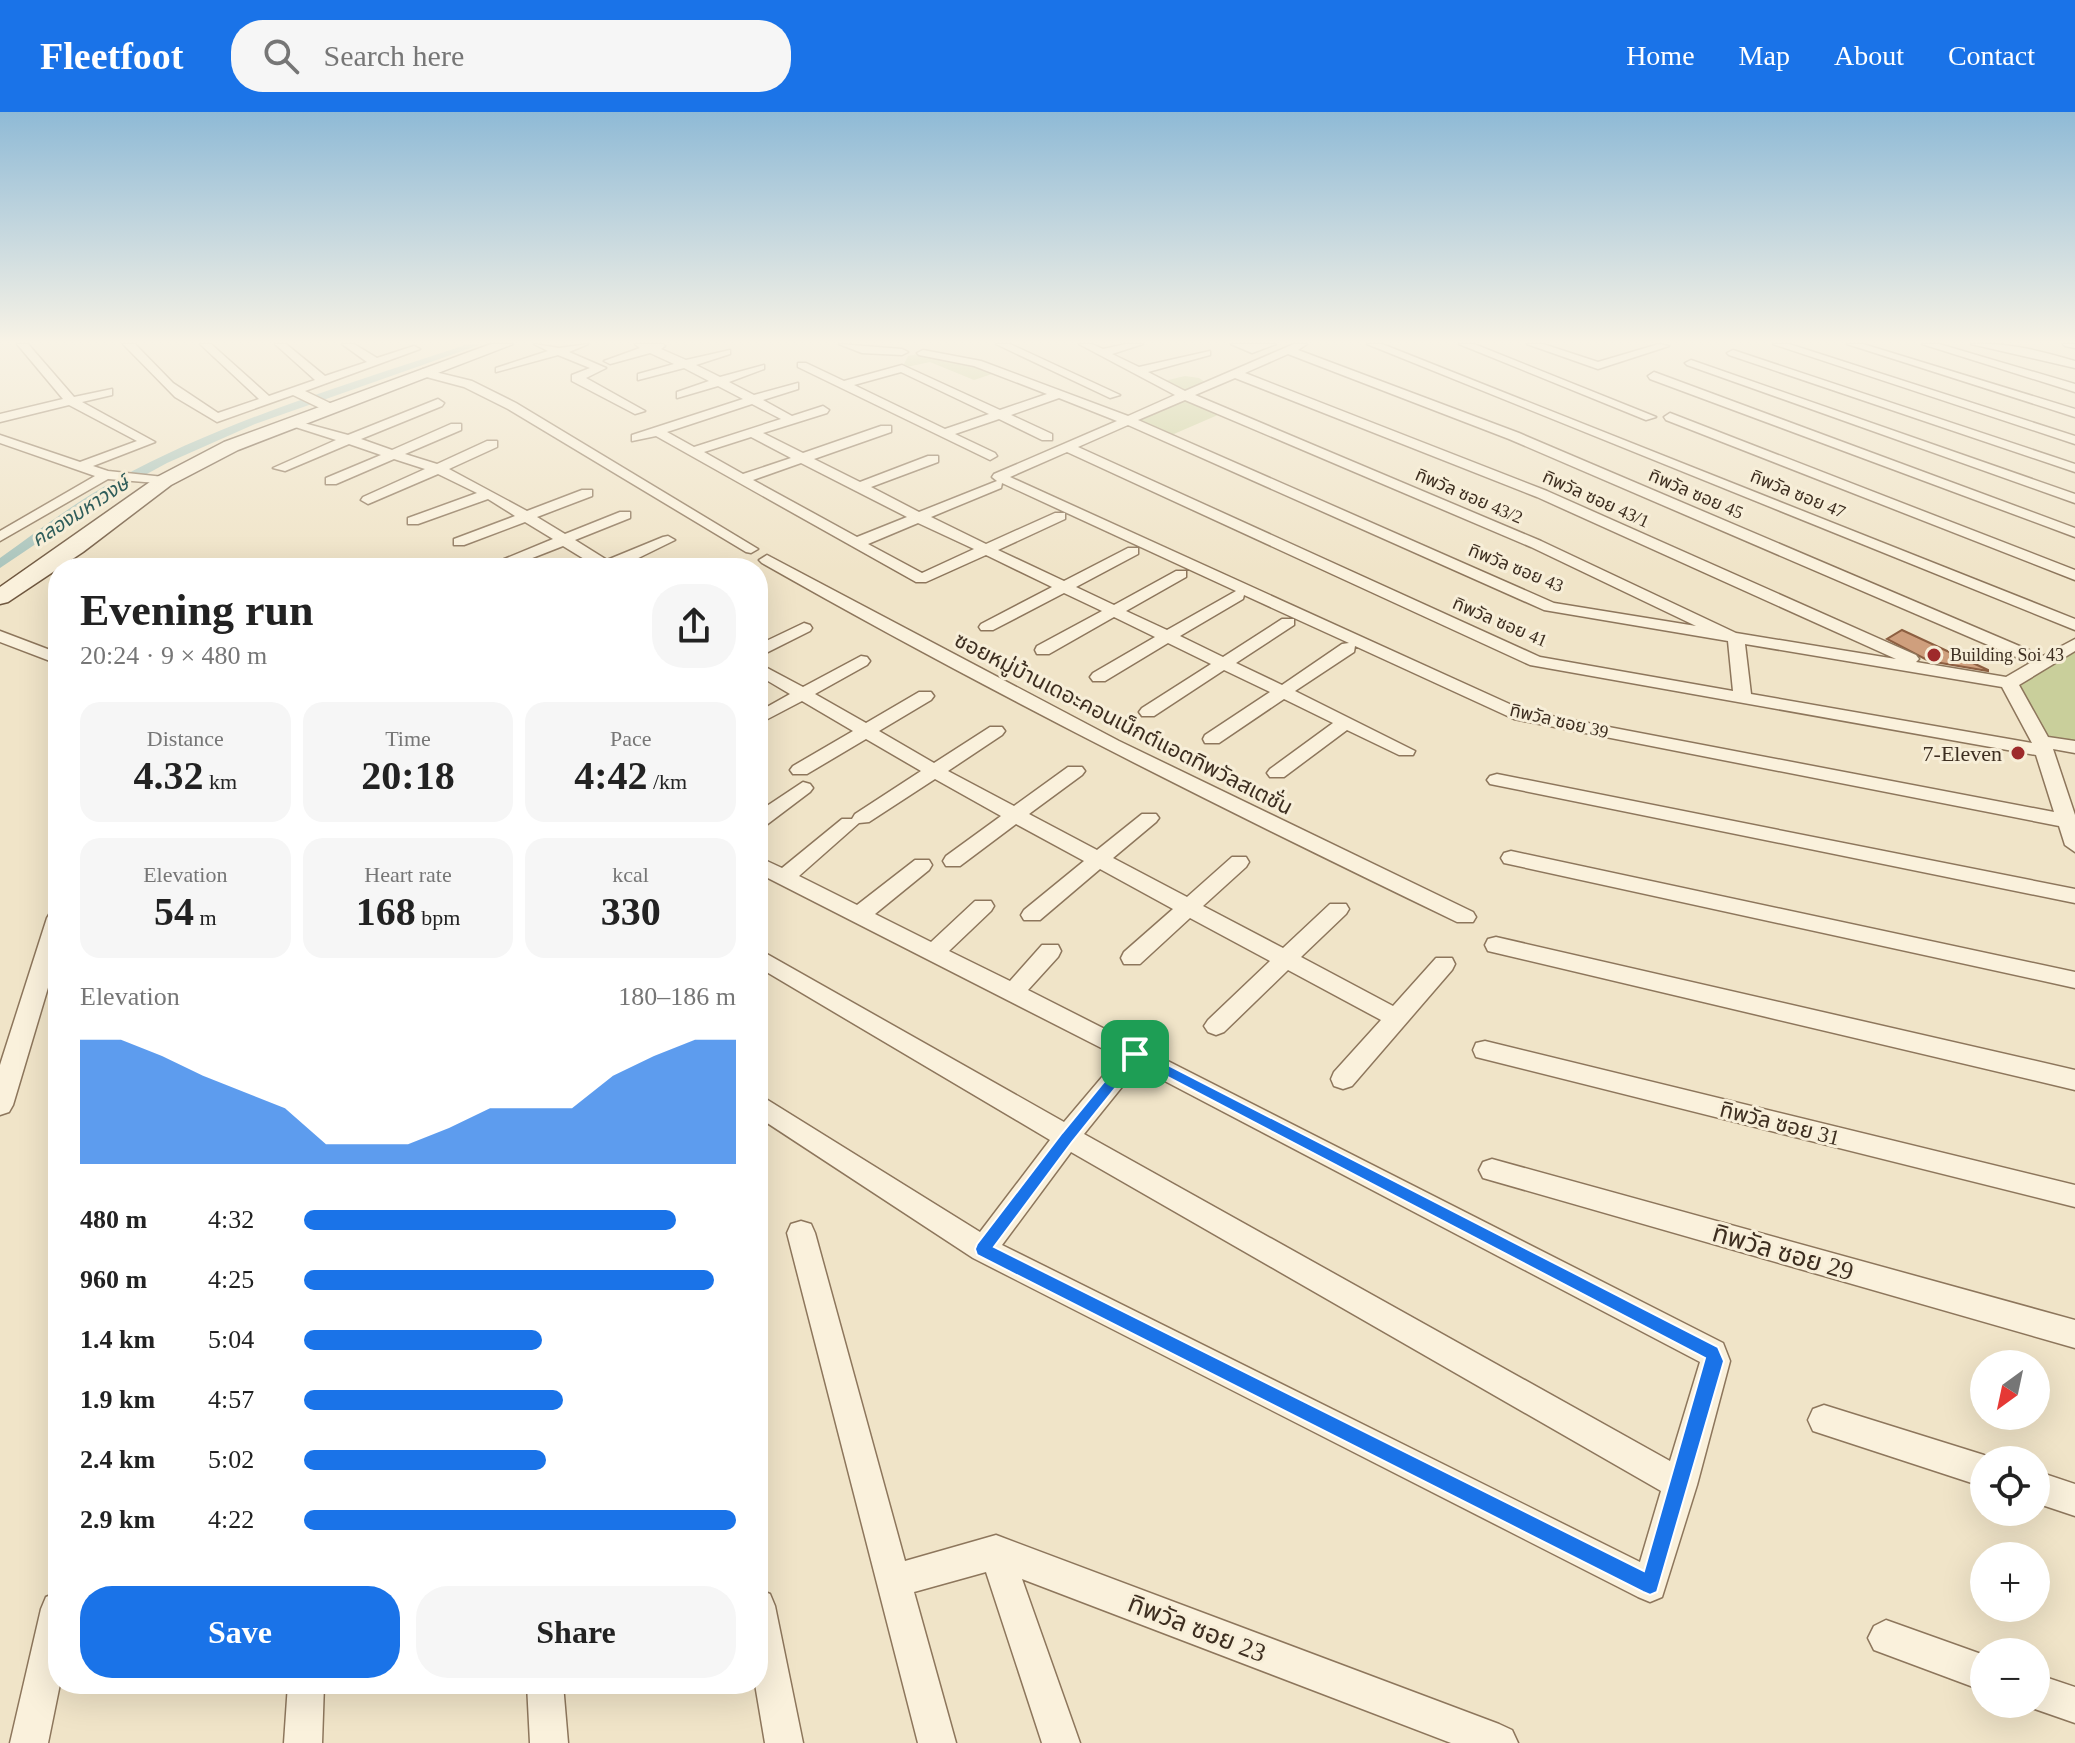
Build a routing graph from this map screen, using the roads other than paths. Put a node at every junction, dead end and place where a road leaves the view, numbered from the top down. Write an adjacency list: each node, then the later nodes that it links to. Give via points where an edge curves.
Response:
1 (107, 420): 38 (street, via 148,442)
2 (296, 420): 20 (street)
3 (397, 420): 29 (street)
4 (535, 420): 69 (street, ซอยหมู่บ้านเดอะคอนเน็กต์แอตทิพวัลสเตชั่น)
5 (688, 420): 23 (street)
6 (786, 420): 24 (street)
7 (914, 420): 25 (street)
8 (986, 420): 25 (street)
9 (1008, 420): 26 (street)
10 (1127, 420): 32 (street); 84 (street, ทิพวัล ซอย 43, via 1550,607)
11 (1243, 420): 84 (street, ทิพวัล ซอย 43/2, via 1536,544)
12 (1354, 420): 93 (street, ทิพวัล ซอย 43/1, via 1542,494)
13 (1472, 420): 91 (street, ทิพวัล ซอย 45)
14 (1563, 420): 79 (street, ทิพวัล ซอย 47)
15 (1678, 420): 73 (street)
16 (1772, 420): 57 (street)
17 (1852, 420): 50 (street)
18 (1933, 420): 40 (street)
19 (2014, 420): 30 (street)
20 (293, 422): 29 (street); 44 (street)
21 (456, 427): 34 (street)
22 (886, 429): 36 (street)
23 (656, 431): 27 (street); 33 (street)
24 (751, 432): 33 (street); 36 (street)
25 (943, 434): 35 (street)
26 (1047, 437)
27 (637, 438)
28 (0, 439): 38 (street)
29 (352, 439): 34 (street); 39 (street)
30 (2075, 440)
31 (492, 444): 41 (street)
32 (1066, 447): 46 (street); 100 (street, ทิพวัล ซอย 41, via 1532,660)
33 (695, 451): 43 (street)
34 (394, 454): 41 (street); 45 (street)
35 (990, 456)
36 (801, 458): 43 (street); 47 (street)
37 (933, 459): 47 (street)
38 (83, 465): 42 (street)
39 (280, 468)
40 (2075, 468)
41 (439, 469): 49 (street); 51 (street)
42 (108, 475): 44 (street); 58 (street)
43 (742, 479): 62 (street)
44 (164, 481): 65 (street)
45 (331, 481)
46 (998, 481): 55 (street); 114 (street, ทิพวัล ซอย 39, via 1520,715)
47 (859, 487): 55 (street)
48 (587, 493): 54 (street)
49 (489, 494): 54 (street); 56 (street)
50 (2075, 499)
51 (368, 500)
52 (625, 515): 59 (street)
53 (1060, 516): 63 (street)
54 (528, 517): 59 (street); 61 (street)
55 (918, 517): 62 (street); 63 (street)
56 (413, 521)
57 (2075, 533)
58 (0, 537)
59 (563, 540): 66 (street); 67 (street)
60 (668, 540): 68 (street)
61 (459, 542)
62 (857, 543): 63 (street, via 921,579)
63 (987, 550): 74 (street)
64 (1133, 551): 74 (street)
65 (58, 558)
66 (519, 558)
67 (591, 558)
68 (626, 558)
69 (766, 558)
70 (768, 559): 132 (street, ซอยหมู่บ้านเดอะคอนเน็กต์แอตทิพวัลสเตชั่น, via 876,623 1119,751)
71 (48, 565): 76 (street)
72 (1181, 574): 77 (street)
73 (2075, 575)
74 (1064, 587): 77 (street); 80 (street)
75 (1237, 596): 83 (street)
76 (0, 597)
77 (1114, 611): 83 (street); 88 (street)
78 (1288, 622): 92 (street)
79 (2075, 625)
80 (987, 627)
81 (804, 628): 86 (street)
82 (0, 636): 89 (street)
83 (1168, 637): 92 (street); 95 (street)
84 (1736, 639): 93 (street, ทิพวัล ซอย 43); 100 (street)
85 (2075, 644): 91 (street)
86 (768, 647)
87 (1348, 648): 97 (street)
88 (1043, 650)
89 (48, 655)
90 (861, 661): 98 (street)
91 (2042, 662): 96 (street)
92 (1223, 664): 97 (street); 101 (street)
93 (1937, 671): 96 (street, ทิพวัล ซอย 43)
94 (768, 674): 98 (street)
95 (1099, 677)
96 (2009, 683): 107 (street)
97 (1282, 692): 103 (street); 106 (street)
98 (802, 694): 102 (street); 104 (street)
99 (925, 696): 104 (street)
100 (1743, 699): 107 (street, ทิพวัล ซอย 41)
101 (1148, 712)
102 (768, 713)
103 (1345, 723): 109 (street); 112 (street)
104 (866, 731): 110 (street); 115 (street, via 801,779)
105 (996, 731): 110 (street)
106 (1212, 739)
107 (2042, 746): 108 (street, ทิพวัล ซอย 41); 114 (street)
108 (2075, 747)
109 (1406, 751)
110 (935, 770): 116 (street); 125 (street, via 856,821)
111 (1075, 771): 116 (street)
112 (1277, 773)
113 (1497, 780): 126 (street)
114 (2066, 808): 118 (street)
115 (768, 812)
116 (1014, 815): 120 (street); 121 (street)
117 (1149, 818): 120 (street)
118 (2075, 845)
119 (1511, 858): 141 (street)
120 (1099, 859): 128 (street); 131 (street)
121 (953, 861)
122 (1239, 862): 128 (street)
123 (922, 865): 130 (street)
124 (768, 869): 125 (street)
125 (784, 877): 130 (street)
126 (2075, 896)
127 (983, 906): 136 (street)
128 (1187, 907): 137 (street); 138 (street)
129 (1338, 909): 138 (street)
130 (859, 915): 136 (street)
131 (1032, 915)
132 (1465, 917)
133 (1496, 945): 148 (street)
134 (48, 950): 149 (street)
135 (1050, 951): 142 (street)
136 (934, 952): 142 (street)
137 (1132, 958)
138 (1285, 958): 143 (street); 144 (street)
139 (768, 963): 151 (street)
140 (1444, 964): 143 (street)
141 (2075, 980)
142 (1013, 992): 146 (street)
143 (1398, 1019): 147 (street)
144 (1216, 1026)
145 (1485, 1050): 153 (street, ทิพวัล ซอย 31)
146 (1135, 1054): 151 (street); 159 (street, via 1712,1353 1715,1361)
147 (1343, 1079)
148 (2075, 1080)
149 (0, 1105)
150 (768, 1110): 155 (street)
151 (1067, 1137): 155 (street); 159 (street)
152 (1492, 1170): 156 (street, ทิพวัล ซอย 29)
153 (2075, 1196)
154 (801, 1233): 163 (street)
155 (983, 1249): 159 (street, via 1645,1584 1654,1580)
156 (2075, 1334)
157 (1824, 1420): 158 (street)
158 (1970, 1467)
159 (1681, 1485)
160 (2050, 1492): 161 (street)
161 (2075, 1500)
162 (996, 1552): 163 (street); 177 (street); 178 (street, ทิพวัล ซอย 23)
163 (893, 1581): 176 (street)
164 (1886, 1638): 167 (street)
165 (48, 1655): 172 (street)
166 (768, 1659): 175 (street)
167 (1970, 1668)
168 (305, 1694): 173 (street)
169 (546, 1694): 174 (street)
170 (2050, 1697): 171 (street)
171 (2075, 1705)
172 (29, 1743)
173 (303, 1743)
174 (549, 1743)
175 (784, 1743)
176 (937, 1743)
177 (1061, 1743)
178 (1499, 1743)

